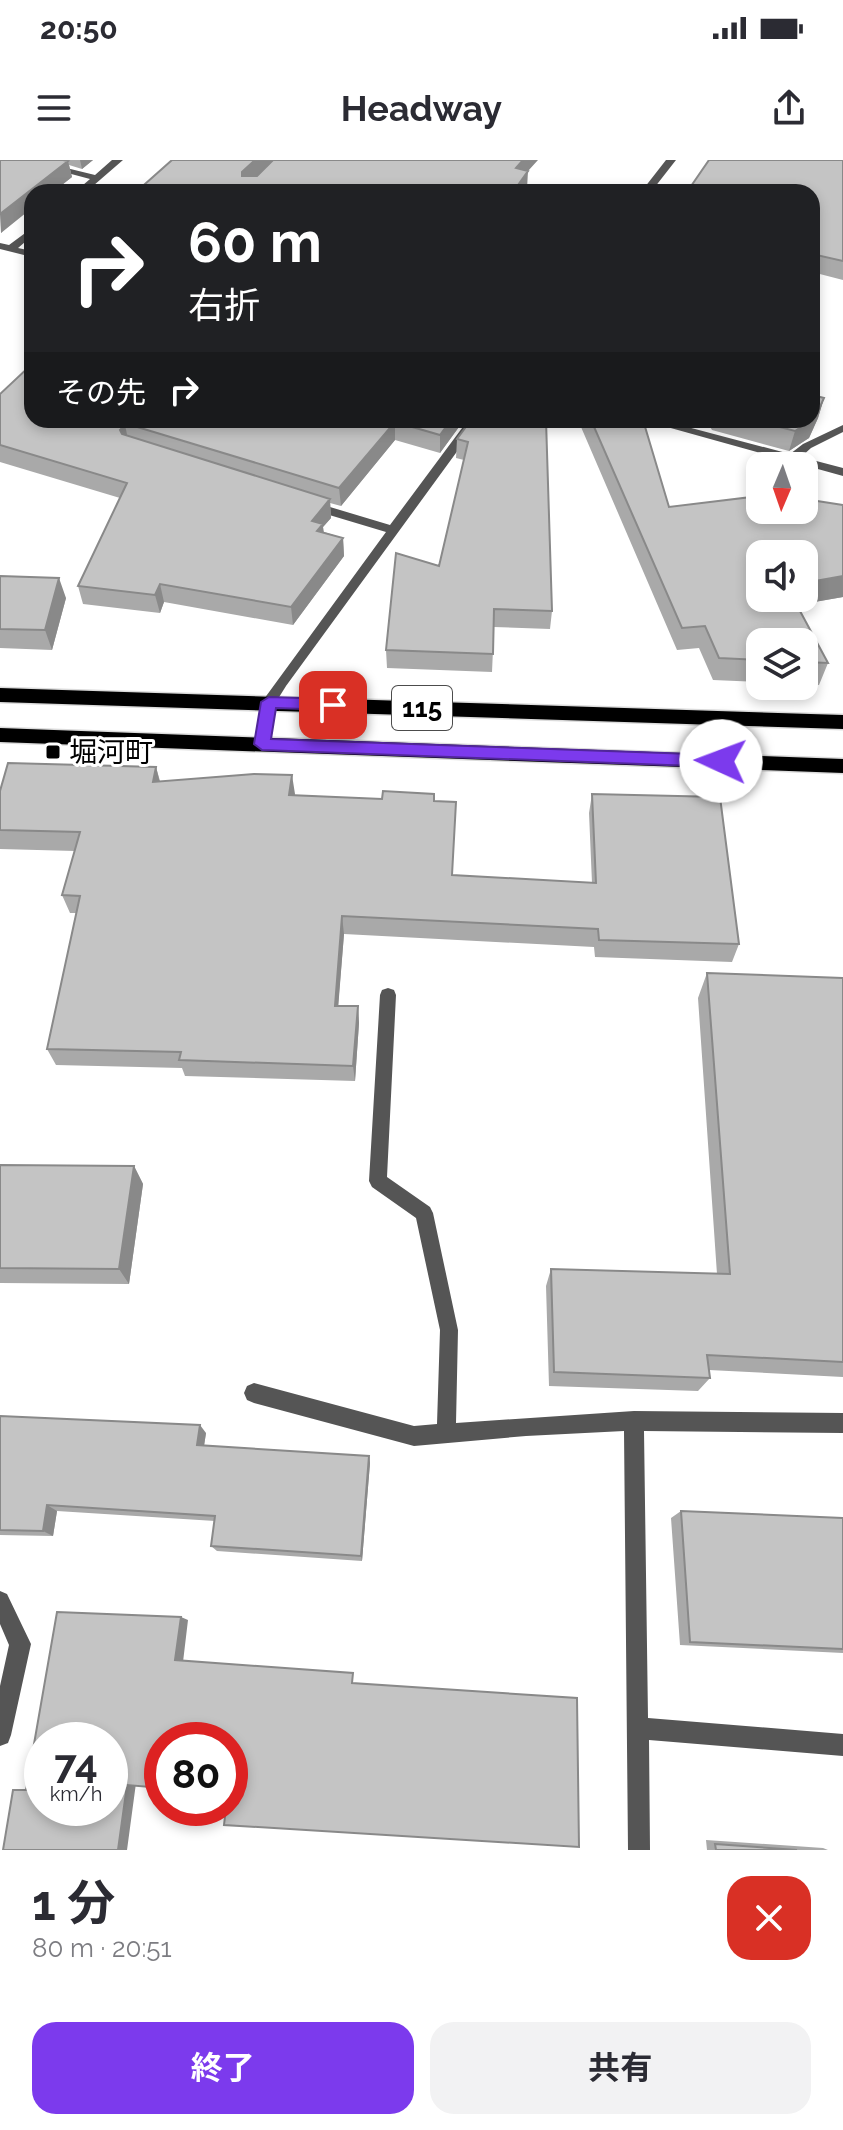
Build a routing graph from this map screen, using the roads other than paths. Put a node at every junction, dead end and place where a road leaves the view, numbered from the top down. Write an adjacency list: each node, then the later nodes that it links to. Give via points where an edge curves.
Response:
1 (118, 160): 4 (street)
2 (671, 160): 6 (street)
3 (43, 165): 4 (street)
4 (96, 178): 5 (street)
5 (89, 184)
6 (652, 184)
7 (24, 236): 8 (street)
8 (6, 247)
9 (468, 428): 17 (street)
10 (678, 428): 12 (street)
11 (843, 428): 13 (street)
12 (766, 452)
13 (800, 452)
14 (818, 466): 15 (street)
15 (843, 472)
16 (292, 499): 17 (street)
17 (393, 530): 19 (street)
18 (0, 695): 19 (highway, 115)
19 (269, 702): 20 (highway, 115); 22 (street)
20 (843, 722)
21 (0, 735): 22 (highway, 115)
22 (262, 744): 23 (highway, 115)
23 (843, 766)
24 (388, 995): 28 (street, via 378,1181 424,1213 449,1330)
25 (254, 1393): 28 (street, via 414,1436)
26 (634, 1421): 27 (street); 28 (street); 30 (street)
27 (843, 1423)
28 (446, 1432)
29 (0, 1601): 31 (street, via 20,1644)
30 (638, 1728): 32 (street); 33 (street)
31 (0, 1735)
32 (843, 1745)
33 (639, 1850)

